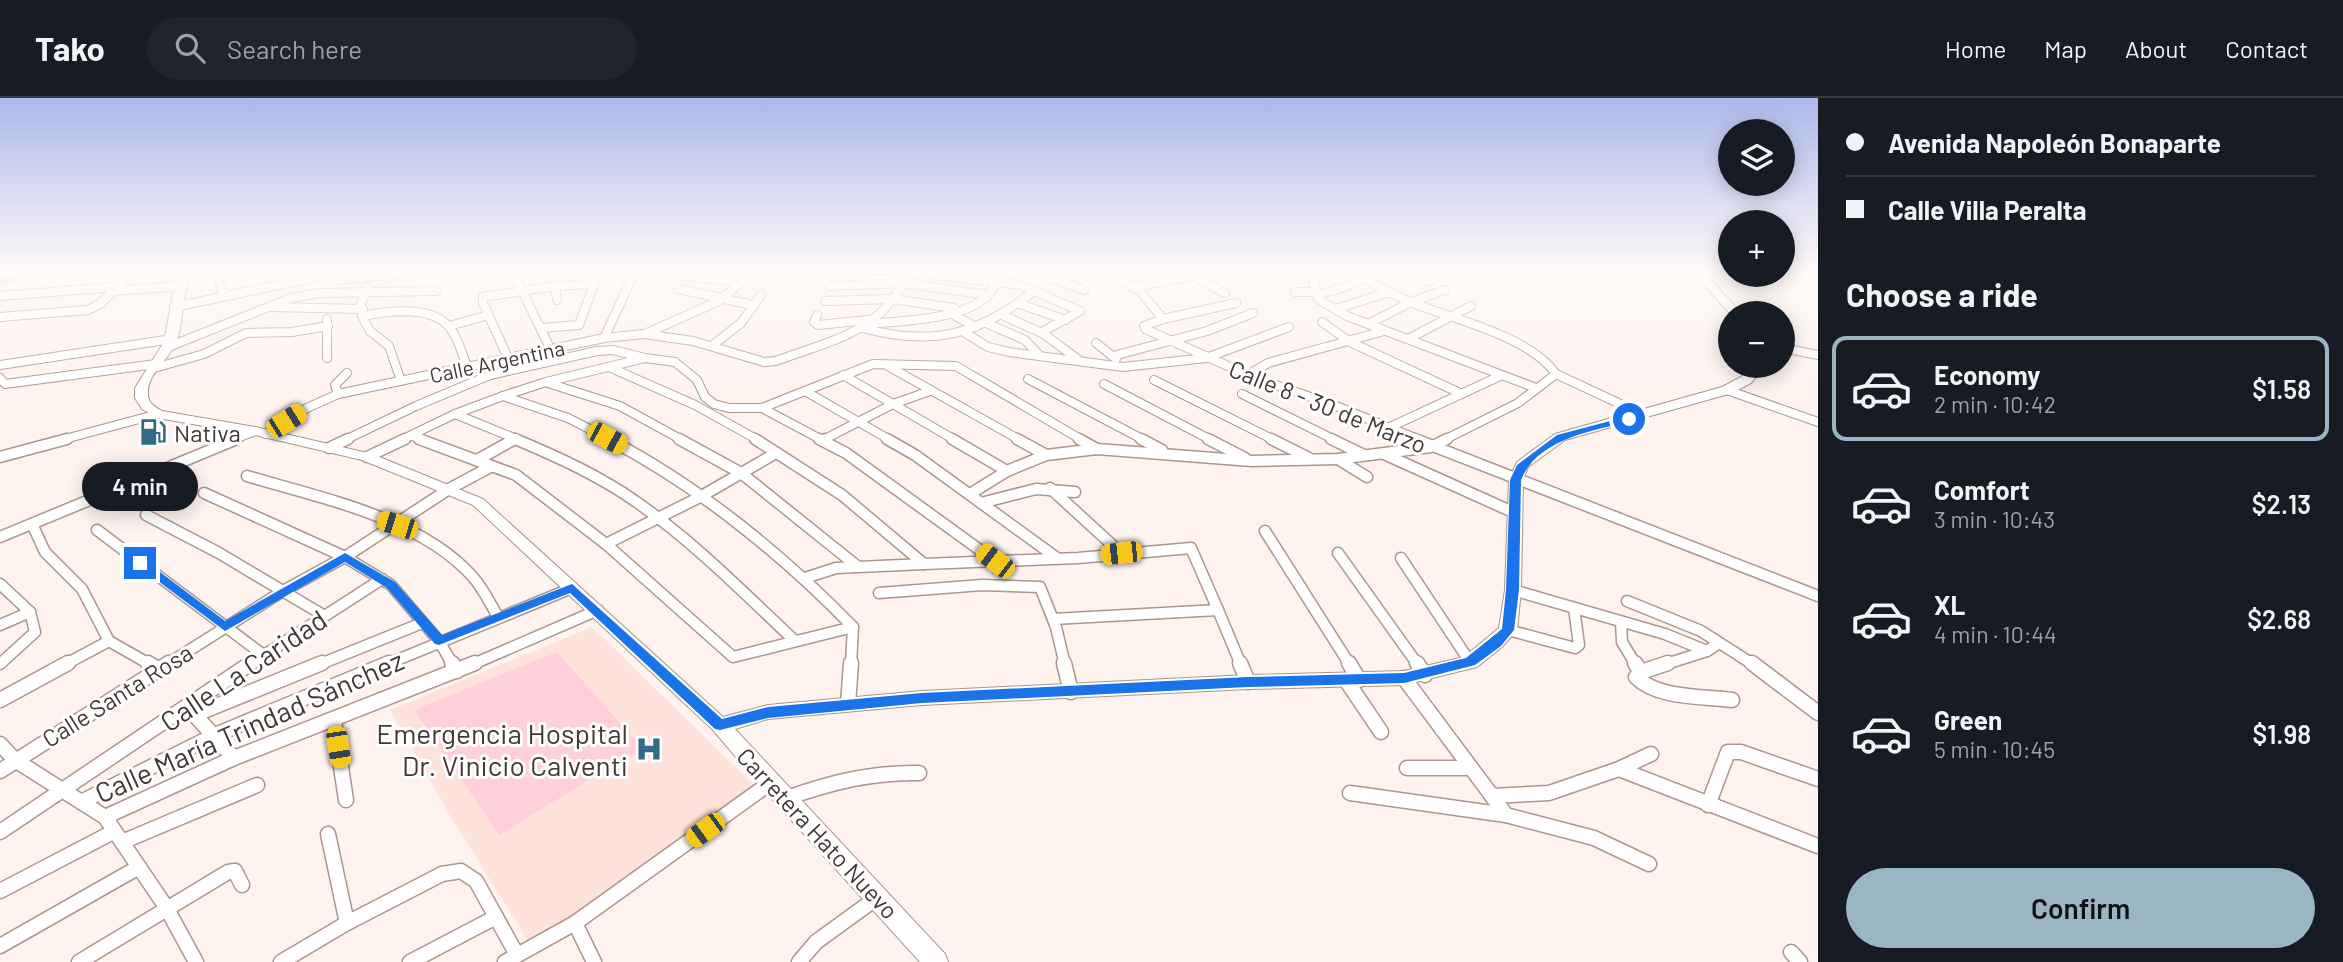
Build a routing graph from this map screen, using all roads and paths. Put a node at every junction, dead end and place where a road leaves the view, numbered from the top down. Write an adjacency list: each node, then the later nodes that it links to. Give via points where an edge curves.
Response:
1 (84, 310): 30 (street)
2 (174, 310): 50 (main road)
3 (258, 310): 50 (street)
4 (327, 310): 37 (street)
5 (343, 310): 23 (street)
6 (487, 310): 26 (street)
7 (533, 310): 41 (street)
8 (584, 310): 41 (street, via 579,325)
9 (615, 310): 46 (street)
10 (698, 310): 45 (street)
11 (750, 310): 52 (street)
12 (884, 310): 35 (street, Calle Argentina)
13 (957, 310): 24 (street)
14 (1010, 310): 28 (street)
15 (1038, 310): 33 (street)
16 (1078, 310): 33 (street)
17 (1156, 310): 32 (street)
18 (1200, 310): 32 (street)
19 (1338, 310): 29 (street)
20 (1395, 310): 36 (street)
21 (1433, 310): 31 (street)
22 (1463, 310): 31 (street)
23 (363, 312): 38 (street, via 429,315); 80 (street, via 370,331 389,346)
24 (948, 313): 35 (street); 39 (street)
25 (1253, 313): 48 (street)
26 (489, 315): 38 (street); 59 (street)
27 (817, 315): 35 (street, via 814,322 818,326 850,320)
28 (1002, 315): 34 (street); 44 (street)
29 (1347, 316): 36 (street); 49 (street, via 1322,322)
30 (0, 317)
31 (1450, 317): 47 (street); 71 (street, via 1544,357)
32 (1163, 318): 48 (street, Calle 8 - 30 de Marzo, via 1144,326)
33 (1066, 320): 44 (street)
34 (986, 323): 39 (street); 56 (street, via 1022,339)
35 (865, 324): 43 (street, via 903,338 940,339); 52 (street, Calle Argentina, via 776,361 755,360)
36 (1368, 324): 42 (street)
37 (328, 326): 58 (street); 66 (street, via 246,333 204,354)
38 (449, 326): 69 (street)
39 (975, 327): 43 (street)
40 (1289, 327): 61 (street)
41 (541, 328): 53 (street)
42 (1384, 331): 47 (street); 49 (street)
43 (964, 332): 56 (street, via 988,347)
44 (1042, 332): 63 (street)
45 (645, 334): 46 (street, Calle Argentina); 52 (street, Calle Argentina)
46 (604, 338): 53 (street, Calle Argentina)
47 (1408, 339): 75 (street)
48 (1169, 341): 57 (street); 61 (street, Calle 8 - 30 de Marzo)
49 (1350, 342): 74 (street, via 1268,363); 89 (street)
50 (170, 343): 64 (street); 66 (main road)
51 (1096, 343): 57 (street)
52 (713, 345)
53 (550, 348): 59 (street, Calle Argentina)
54 (1795, 350): 55 (street)
55 (1818, 355)
56 (1040, 356): 63 (street)
57 (1113, 356): 67 (street)
58 (327, 358)
59 (508, 358): 62 (street, Calle Argentina)
60 (645, 358): 68 (street); 72 (street, via 597,351); 92 (street, via 674,362 689,372 714,404)
61 (1206, 358): 67 (street); 74 (street, Calle 8 - 30 de Marzo)
62 (490, 363): 69 (street, Calle Argentina); 72 (street)
63 (1082, 363): 67 (street)
64 (0, 365)
65 (886, 365): 73 (street); 86 (street); 105 (street, via 956,366)
66 (155, 366): 76 (street, via 8,383); 93 (main road, via 141,387 141,396)
67 (1123, 366)
68 (608, 367): 81 (street); 106 (street, via 648,382)
69 (468, 368): 80 (street, Calle Argentina)
70 (347, 373): 87 (street, via 335,385)
71 (1556, 374): 83 (street); 95 (street)
72 (490, 375): 104 (street)
73 (843, 375): 85 (street); 91 (street)
74 (1248, 375): 98 (street, Calle 8 - 30 de Marzo)
75 (1500, 376): 83 (street); 89 (street)
76 (0, 378)
77 (1748, 378): 84 (main road)
78 (1028, 379): 107 (street)
79 (1154, 380): 115 (street)
80 (401, 382): 87 (street, Calle Argentina)
81 (546, 382): 90 (street); 119 (street, via 620,406)
82 (1104, 384): 116 (street)
83 (1536, 388): 103 (street, via 1518,403)
84 (1727, 390): 95 (main road); 97 (street)
85 (805, 391): 92 (street); 96 (street)
86 (930, 391): 91 (street); 109 (street)
87 (338, 394): 99 (street, Calle Argentina)
88 (1242, 394): 110 (street)
89 (1462, 394): 98 (street)
90 (503, 396): 94 (street); 128 (street, via 568,418 645,458)
91 (893, 404): 96 (street); 118 (street)
92 (762, 408): 102 (street)
93 (158, 414): 99 (main road, Carretera Hato Nuevo); 111 (street)
94 (455, 414): 100 (street); 101 (street)
95 (1644, 415): 122 (main road, via 1560,437 1522,465)
96 (860, 421): 102 (street); 127 (street)
97 (1818, 422)
98 (1388, 428): 103 (street, Calle 8 - 30 de Marzo)
99 (260, 433): 104 (main road, Carretera Hato Nuevo); 133 (street, Calle Argentina)
100 (412, 436): 112 (street); 114 (street)
101 (516, 438): 114 (street); 132 (street, via 603,482)
102 (823, 440): 144 (street)
103 (1431, 447): 108 (street); 122 (street, Calle 8 - 30 de Marzo)
104 (329, 448): 112 (main road, Carretera Hato Nuevo)
105 (1097, 449): 107 (street); 109 (street)
106 (776, 453): 119 (street); 145 (street, via 831,487)
107 (1167, 453): 116 (street)
108 (1384, 454): 110 (street); 130 (street)
109 (1046, 455): 118 (street)
110 (1364, 455): 113 (street)
111 (0, 457)
112 (367, 457): 124 (main road, Carretera Hato Nuevo)
113 (1338, 459): 115 (street); 121 (street)
114 (477, 460): 117 (street)
115 (1312, 460): 116 (street)
116 (1252, 461)
117 (492, 466): 124 (street, Calle Santa Rosa); 138 (street, via 516,475)
118 (1007, 471): 127 (street)
119 (741, 473): 128 (street); 146 (street)
120 (247, 476): 134 (street)
121 (1367, 477)
122 (1516, 480): 130 (main road); 154 (street, Calle 8 - 30 de Marzo)
123 (1050, 488): 125 (street); 129 (street); 139 (street)
124 (449, 489): 134 (street, Calle Santa Rosa); 150 (main road, Carretera Hato Nuevo, via 491,512)
125 (1076, 492)
126 (204, 494): 141 (street)
127 (970, 494): 129 (street)
128 (700, 497): 132 (street); 147 (street)
129 (981, 502): 142 (street)
130 (1515, 513): 151 (main road)
131 (146, 515): 152 (street)
132 (658, 518): 138 (street); 171 (street)
133 (32, 524): 137 (street, Calle Argentina); 169 (street, via 45,552 82,589)
134 (397, 525): 141 (street, Calle Santa Rosa); 161 (street, via 428,538 472,574)
135 (97, 530): 166 (street)
136 (1265, 531): 182 (street)
137 (0, 537)
138 (606, 544): 171 (street, via 733,657)
139 (1121, 553): 142 (street); 158 (street, via 1191,548)
140 (1338, 553): 180 (street)
141 (345, 556): 148 (street); 152 (street, Calle Santa Rosa)
142 (1057, 558): 144 (street)
143 (1401, 558): 175 (street)
144 (995, 561): 145 (street)
145 (924, 564): 146 (street)
146 (857, 566): 147 (street)
147 (805, 578): 167 (street)
148 (382, 579): 160 (street, Calle La Caridad); 164 (street)
149 (0, 584): 159 (street)
150 (572, 588): 157 (main road, Carretera Hato Nuevo); 161 (street, Calle María Trindad Sánchez)
151 (1513, 590): 156 (street); 168 (main road)
152 (283, 591): 160 (street); 166 (street, Calle Santa Rosa)
153 (879, 593): 162 (street, via 982,585 1040,587)
154 (1818, 596)
155 (1627, 601): 172 (street)
156 (1574, 608): 163 (street); 168 (street, via 1579,645 1575,648)
157 (598, 610): 178 (street); 191 (main road, Carretera Hato Nuevo)
158 (1218, 610): 162 (street); 183 (street)
159 (30, 611): 165 (street); 176 (street, via 35,632)
160 (323, 615): 174 (street, Calle La Caridad)
161 (498, 617): 170 (street, Calle María Trindad Sánchez)
162 (1053, 619): 184 (street)
163 (1621, 622): 173 (street); 179 (street, via 1618,630 1623,648)
164 (422, 623): 170 (street); 188 (street)
165 (0, 625)
166 (225, 627): 174 (street); 177 (street, Calle Santa Rosa)
167 (853, 627): 171 (street); 187 (street)
168 (1508, 630): 175 (main road)
169 (109, 641): 177 (street); 185 (street)
170 (439, 641): 178 (street); 193 (street, Calle María Trindad Sánchez)
171 (795, 641)
172 (1719, 643): 173 (street); 189 (street)
173 (1707, 651): 179 (street)
174 (262, 654): 188 (street, Calle La Caridad)
175 (1470, 662): 180 (main road)
176 (0, 664)
177 (159, 670): 197 (street, Calle Santa Rosa)
178 (457, 671): 190 (street)
179 (1642, 672): 186 (street, via 1636,677 1644,686)
180 (1426, 675): 181 (main road)
181 (1404, 678): 182 (main road); 199 (street)
182 (1352, 680): 183 (main road); 192 (street)
183 (1248, 682): 184 (main road)
184 (1070, 692): 187 (main road)
185 (0, 700)
186 (1732, 700)
187 (848, 704): 191 (main road, via 768,712)
188 (191, 710): 193 (street); 206 (street, Calle La Caridad)
189 (1818, 713)
190 (334, 721): 196 (street); 210 (street)
191 (720, 725): 204 (main road, Carretera Hato Nuevo)
192 (1381, 732)
193 (215, 735): 196 (street); 211 (street, Calle María Trindad Sánchez)
194 (0, 744): 197 (street)
195 (1651, 754): 200 (street)
196 (234, 758): 214 (street)
197 (15, 760): 201 (street, Calle Santa Rosa); 206 (street)
198 (1407, 768): 199 (street)
199 (1471, 768): 208 (street)
200 (1619, 769): 208 (street, via 1549,793); 212 (street)
201 (0, 771)
202 (919, 773): 209 (street, via 868,773)
203 (1818, 779): 212 (street, via 1741,752 1728,752)
204 (770, 783): 209 (main road, Carretera Hato Nuevo); 227 (street)
205 (257, 785): 217 (street)
206 (64, 792): 211 (street); 215 (street, Calle La Caridad)
207 (1350, 793): 213 (street)
208 (1492, 796): 213 (street)
209 (784, 799): 223 (main road, Carretera Hato Nuevo)
210 (346, 800)
211 (81, 802): 214 (street)
212 (1708, 805): 218 (street)
213 (1506, 815): 219 (street, via 1594,838)
214 (105, 817): 217 (street)
215 (0, 832)
216 (328, 834): 226 (street, via 330,861)
217 (118, 837): 220 (street); 222 (street)
218 (1818, 846)
219 (1649, 864)
220 (139, 867): 224 (street); 228 (street)
221 (243, 885): 224 (street, via 234,871 228,872)
222 (0, 891)
223 (878, 897): 235 (street, via 817,942); 236 (main road, Carretera Hato Nuevo)
224 (166, 907): 230 (street); 231 (street)
225 (496, 918): 226 (street, via 477,881 461,871 442,874); 229 (street); 233 (street)
226 (347, 923): 232 (street)
227 (575, 923): 229 (street); 234 (street)
228 (0, 946)
229 (511, 958)
230 (79, 962)
231 (196, 962)
232 (281, 962)
233 (410, 962)
234 (594, 962)
235 (799, 962)
236 (936, 962)

